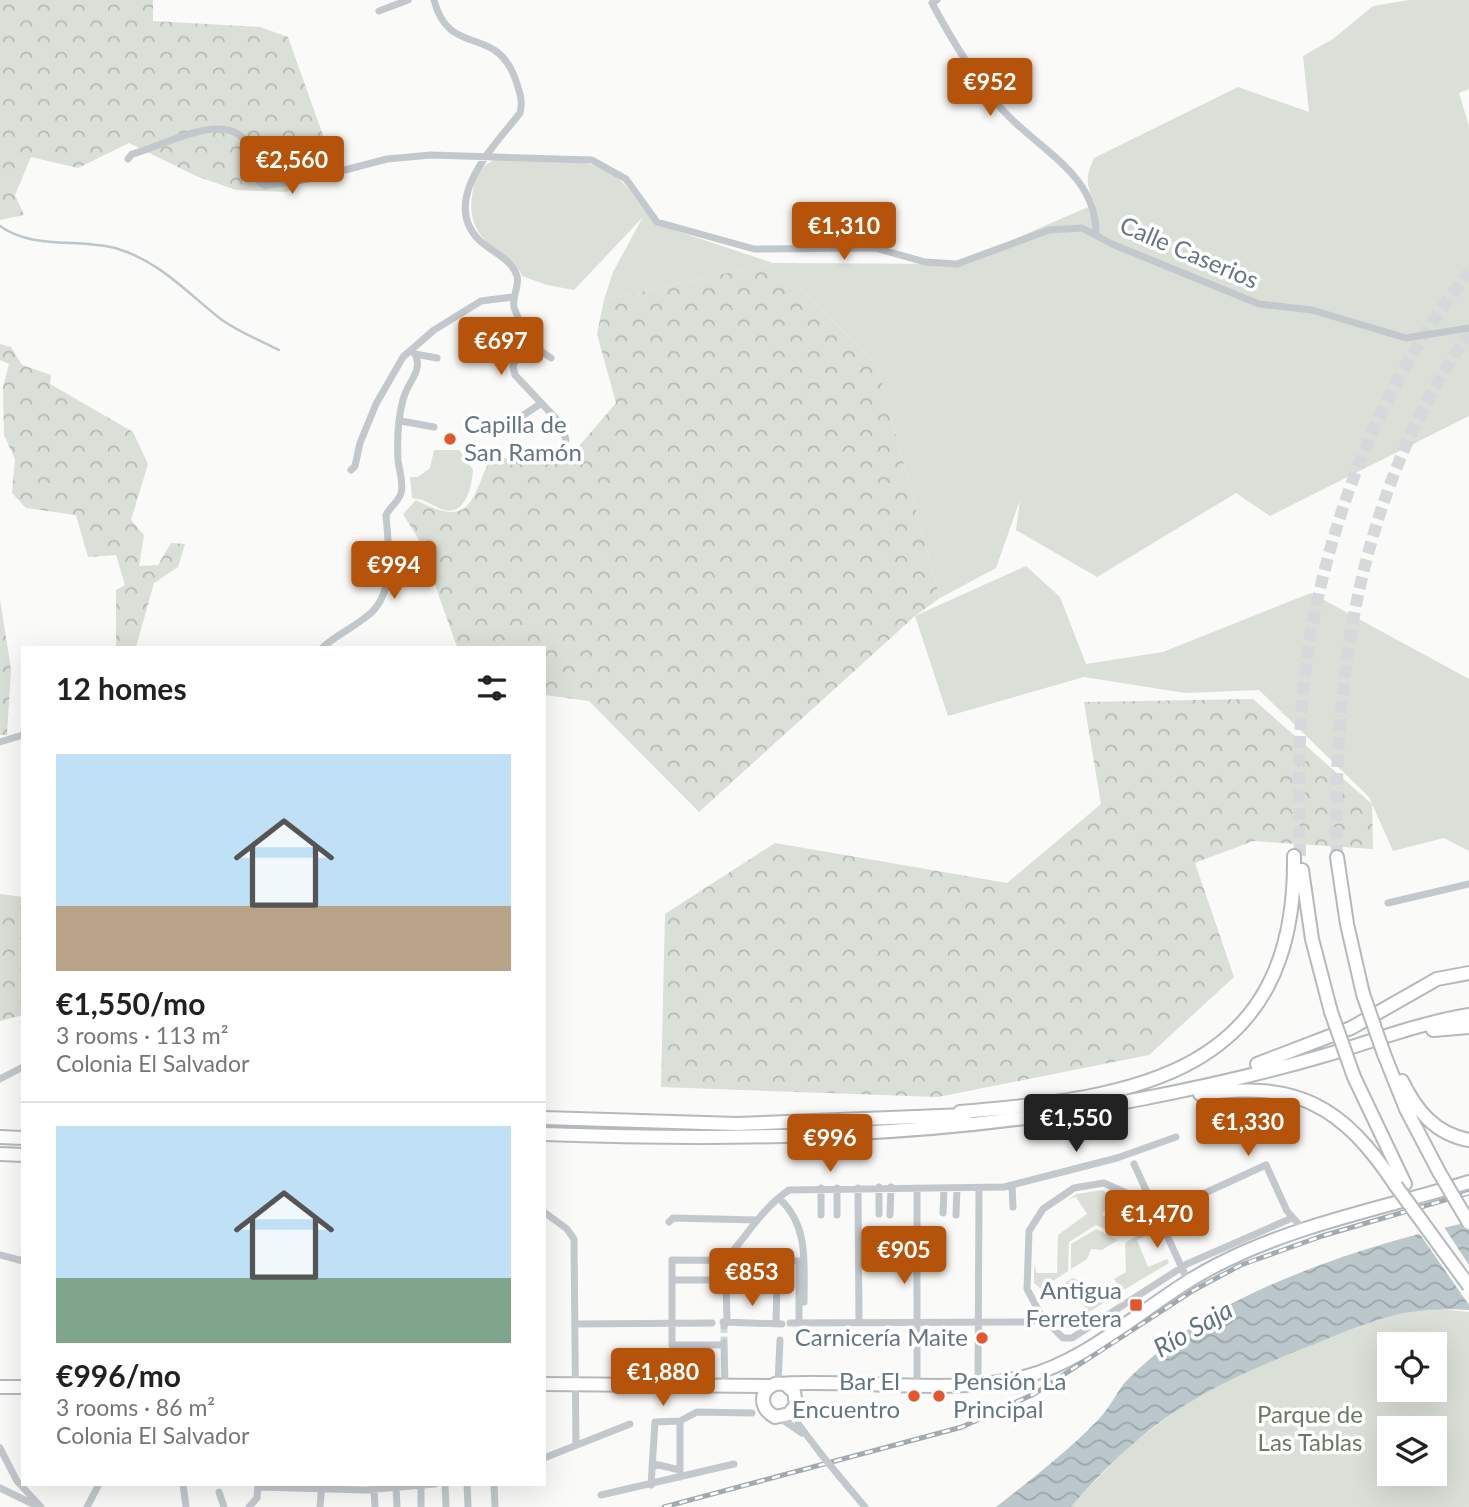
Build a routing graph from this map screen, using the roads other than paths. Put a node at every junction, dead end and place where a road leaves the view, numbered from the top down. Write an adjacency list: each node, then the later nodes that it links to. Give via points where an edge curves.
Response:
1 (408, 0): 4 (street)
2 (434, 0): 5 (street, via 451,31 493,47 511,65 522,102 520,113)
3 (937, 0): 7 (street, Calle Caserios, via 932,3 978,80 1012,121 1083,184 1096,214)
4 (379, 11)
5 (487, 158): 6 (street, Calle Caserios, via 449,154 387,159 265,186 255,176 248,143 220,127); 7 (street, Calle Caserios, via 592,160 626,179 657,222 754,249 875,248 925,262 957,264 1049,230 1082,228); 8 (street, via 468,191 468,223 477,239 512,266 518,280)
6 (128, 159)
7 (1096, 233): 9 (street, Calle Caserios, via 1112,244 1244,299 1312,310 1406,338)
8 (513, 297): 10 (street); 11 (street, via 481,301 434,330)
9 (1469, 328)
10 (528, 342): 13 (street); 14 (street, via 513,370)
11 (414, 352): 12 (street); 15 (street, via 418,369 405,394); 19 (street, via 396,366)
12 (437, 358)
13 (551, 358)
14 (540, 404): 16 (street); 18 (street, via 562,425)
15 (401, 421): 17 (street); 20 (street, via 401,492 386,515 390,563 384,591 374,611)
16 (507, 426)
17 (433, 427)
18 (566, 440)
19 (351, 470)
20 (324, 646)
21 (21, 735): 22 (street)
22 (0, 742)
23 (1337, 857): 31 (highway, bridge, via 1363,994)
24 (1469, 884): 25 (street)
25 (1388, 903)
26 (1469, 972): 32 (highway, via 1421,986 1351,1028)
27 (1469, 1009): 32 (highway)
28 (1469, 1015): 30 (highway)
29 (1469, 1027): 30 (highway)
30 (1387, 1037): 37 (highway, via 1184,1090 1079,1110)
31 (1386, 1053): 42 (highway, via 1427,1119 1445,1132); 72 (highway, bridge, via 1406,1109)
32 (1257, 1064): 36 (highway, via 1100,1098 999,1112)
33 (21, 1068): 34 (street)
34 (0, 1079)
35 (546, 1118): 36 (highway)
36 (817, 1123): 48 (highway, bridge, via 1090,1096 1138,1086 1191,1065 1235,1029 1267,986 1292,916 1297,856 1331,1012)
37 (894, 1133): 38 (highway, via 733,1139); 48 (highway, via 1075,1115 1219,1091 1270,1092 1307,1101 1340,1119)
38 (546, 1134)
39 (0, 1137): 41 (highway)
40 (1176, 1137): 47 (street, via 1117,1158)
41 (21, 1138)
42 (1469, 1140)
43 (0, 1154): 44 (highway)
44 (21, 1155)
45 (1134, 1164): 59 (street)
46 (1468, 1182): 73 (highway)
47 (1012, 1185): 57 (street); 60 (street)
48 (1401, 1185): 81 (highway, bridge)
49 (879, 1187): 50 (street); 53 (street); 65 (street)
50 (891, 1187): 54 (street); 67 (street)
51 (821, 1188): 52 (street); 58 (street, via 789,1190); 63 (street)
52 (837, 1188): 53 (street); 64 (street)
53 (858, 1188): 85 (street)
54 (917, 1188): 55 (street); 86 (street)
55 (944, 1188): 56 (street); 62 (street)
56 (957, 1188): 57 (street); 68 (street)
57 (979, 1188): 87 (street)
58 (780, 1199): 70 (street); 84 (street, via 797,1217 803,1246)
59 (1153, 1205): 66 (street); 82 (street, via 1104,1183 1074,1188 1042,1209 1029,1231 1027,1289)
60 (1013, 1207)
61 (546, 1213): 88 (street, via 575,1239)
62 (943, 1213)
63 (821, 1214)
64 (837, 1214)
65 (879, 1214)
66 (1157, 1214): 69 (street, via 1266,1165); 77 (street)
67 (890, 1215)
68 (956, 1215)
69 (1292, 1218): 73 (street); 77 (street)
70 (756, 1220): 71 (street, via 673,1218); 75 (street)
71 (669, 1222)
72 (1469, 1223)
73 (1303, 1230): 80 (highway, via 1242,1253)
74 (0, 1255): 76 (street)
75 (726, 1259): 78 (street, via 672,1260); 84 (street, via 799,1261)
76 (21, 1260)
77 (1180, 1269): 80 (street); 82 (street, via 1070,1339 1063,1338)
78 (672, 1280): 79 (street); 89 (street)
79 (721, 1280)
80 (1188, 1281): 94 (highway, via 1049,1369)
81 (1469, 1285)
82 (1042, 1317): 87 (street, via 1031,1322)
83 (712, 1323): 89 (street)
84 (802, 1323): 85 (street); 90 (street)
85 (859, 1323): 86 (street)
86 (918, 1323): 87 (street); 93 (street)
87 (978, 1323): 94 (street)
88 (575, 1324): 89 (street); 92 (street)
89 (672, 1324): 96 (street, via 672,1345 724,1343)
90 (782, 1324): 90 (street, via 777,1283 726,1283 724,1323)
91 (780, 1340): 97 (street)
92 (575, 1383): 95 (highway); 96 (highway); 108 (street)
93 (917, 1383): 94 (highway); 98 (highway)
94 (978, 1383)
95 (546, 1384)
96 (730, 1384): 97 (highway); 101 (highway)
97 (778, 1384): 98 (highway); 101 (highway, via 764,1393); 102 (highway, via 792,1389)
98 (828, 1384): 102 (highway, via 813,1388)
99 (0, 1387): 100 (highway)
100 (21, 1387)
101 (763, 1404): 104 (highway, via 768,1413)
102 (795, 1404): 104 (highway, via 786,1416); 107 (street)
103 (752, 1413): 105 (street, via 697,1412)
104 (778, 1417): 107 (street)
105 (680, 1422): 111 (street, via 655,1422); 113 (street)
106 (630, 1424): 108 (street)
107 (807, 1438): 145 (street, bridge)
108 (576, 1445): 110 (street)
109 (0, 1448): 114 (street)
110 (546, 1457)
111 (654, 1464): 113 (street); 115 (street)
112 (734, 1464): 113 (street)
113 (680, 1474): 115 (street)
114 (21, 1484): 130 (street)
115 (651, 1485): 132 (street)
116 (23, 1486): 133 (street)
117 (98, 1486): 134 (street)
118 (183, 1486): 135 (street)
119 (258, 1486): 129 (street); 137 (street, via 257,1499)
120 (322, 1486): 138 (street, bridge)
121 (387, 1486): 128 (street); 129 (street)
122 (411, 1486): 128 (street)
123 (418, 1486): 141 (street)
124 (445, 1486): 142 (street)
125 (467, 1486): 143 (street)
126 (494, 1486): 144 (street)
127 (0, 1488): 130 (street)
128 (396, 1488): 140 (street)
129 (374, 1489): 139 (street)
130 (9, 1492): 133 (street)
131 (219, 1492): 136 (street)
132 (601, 1495)
133 (41, 1507)
134 (87, 1507)
135 (186, 1507)
136 (223, 1507)
137 (249, 1507)
138 (320, 1507)
139 (374, 1507)
140 (397, 1507)
141 (421, 1507)
142 (446, 1507)
143 (468, 1507)
144 (495, 1507)
145 (865, 1507)

